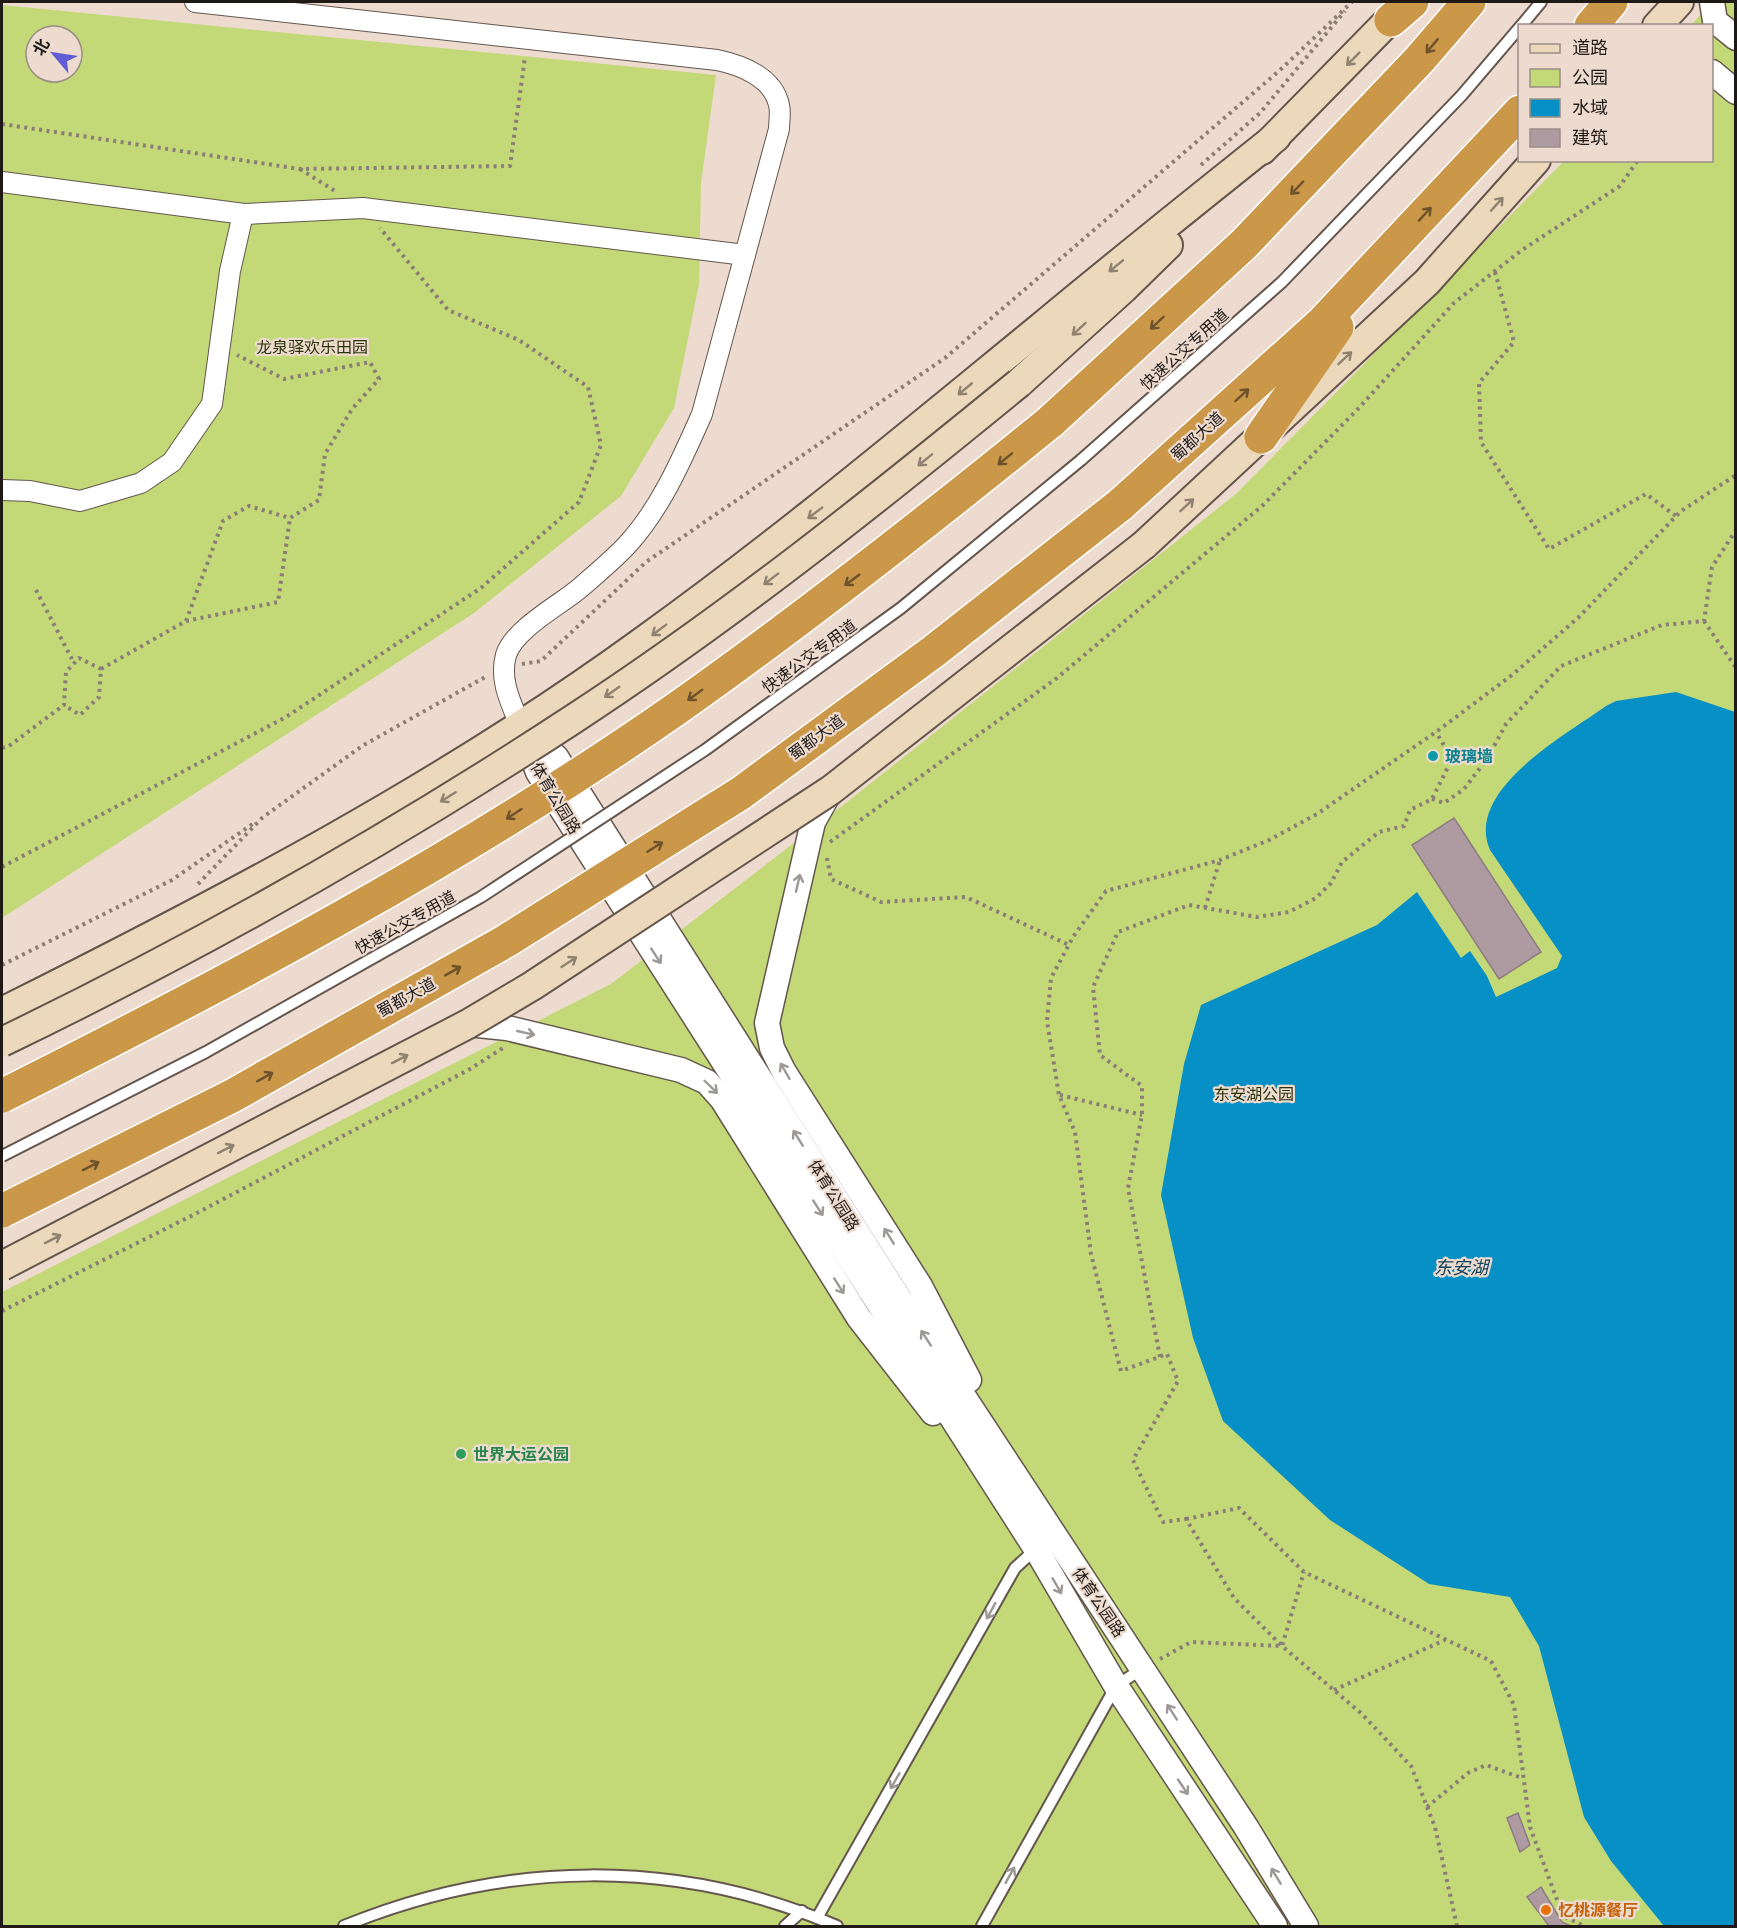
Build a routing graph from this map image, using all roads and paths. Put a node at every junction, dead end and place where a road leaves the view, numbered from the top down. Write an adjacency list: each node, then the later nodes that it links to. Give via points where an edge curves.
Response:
1 (195, 2): 13 (street)
2 (1353, 2): 23 (path, via 1260,113); 41 (path, via 1271,79 945,358 646,562 541,661)
3 (1469, 2): 63 (highway, one-way to 63, bridge, via 1244,244 1050,422 870,567 675,710 477,838 188,1003)
4 (1541, 2): 9 (lane, 快速公交专用道)
5 (1611, 2): 10 (highway)
6 (1679, 2): 11 (main road)
7 (1712, 2): 14 (street, via 1715,21)
8 (1404, 8): 19 (main road, one-way to 19)
9 (1522, 24)
10 (1593, 24)
11 (1659, 24)
12 (1518, 28): 65 (lane, 快速公交专用道, bridge, via 1462,95 1282,282 1081,460 901,608 705,750 481,897 206,1052)
13 (527, 38): 22 (path, via 510,166); 28 (street, via 717,60 743,65 765,81 779,104 779,129)
14 (1736, 38)
15 (1713, 73): 16 (street)
16 (1736, 92)
17 (1518, 114): 27 (highway, 蜀都大道, one-way to 17)
18 (2, 124): 22 (path)
19 (1276, 137): 45 (main road, one-way to 45, via 821,508 641,644); 61 (main road, one-way to 61, bridge, via 1123,290 1019,383 866,508 728,611 576,717 420,814 250,914)
20 (1534, 162): 31 (main road, one-way to 20, via 1427,282)
21 (1637, 162): 29 (path, via 1620,186)
22 (300, 169): 25 (path)
23 (1192, 172)
24 (2, 182): 26 (street)
25 (363, 208): 26 (street); 28 (street); 53 (path, via 448,310 519,340 588,387 601,445 579,502 482,588 286,717)
26 (243, 214): 33 (street, via 230,271 212,404 172,462 141,483 80,501)
27 (1392, 249): 31 (highway); 66 (highway, 蜀都大道, one-way to 27, bridge, via 232,1096 526,928 741,793 934,651 1120,505 1322,323)
28 (745, 255): 41 (street, via 702,414 657,503 628,544 579,589 519,634 506,655)
29 (1494, 271): 34 (path, via 1514,342 1479,383 1481,442 1549,549 1646,494); 51 (path, via 1454,303 1357,410 1262,506 1057,678)
30 (230, 352): 35 (path, via 284,379 369,362 379,379 352,409 325,454 320,500)
31 (1261, 437): 48 (main road, one-way to 31, bridge, via 1144,545)
32 (1736, 475): 34 (path)
33 (2, 490)
34 (1676, 516): 46 (path, via 1578,618 1512,675)
35 (290, 518): 38 (path, via 249,506 223,521); 38 (path, via 278,603)
36 (1736, 530): 39 (path, via 1712,567)
37 (36, 590): 40 (path)
38 (186, 621): 43 (path)
39 (1704, 621): 42 (path); 49 (path, via 1662,625 1561,666 1506,724 1487,759 1464,789 1443,804)
40 (74, 663): 43 (path, via 79,658); 44 (path, via 66,672)
41 (506, 666): 45 (street, via 504,687); 50 (path, via 362,746)
42 (1736, 668)
43 (100, 669): 44 (path, via 99,697 80,715)
44 (64, 705): 47 (path)
45 (520, 725): 58 (main road, via 394,803 137,945); 70 (street, 体育公园路, via 556,757)
46 (1436, 732): 49 (path, via 1452,759); 52 (path, via 1317,814)
47 (2, 748)
48 (831, 790): 51 (street, via 813,822); 59 (main road, one-way to 48, bridge)
49 (1432, 799): 55 (path, via 1410,810 1404,826 1379,832 1342,862 1331,883 1316,898 1289,912 1257,917)
50 (262, 818): 54 (path); 57 (path, via 172,880)
51 (816, 847): 56 (path, via 831,879 881,902 966,897); 70 (street, one-way to 51, via 920,1286 772,1048 767,1023)
52 (1220, 860): 55 (path); 56 (path, via 1106,891)
53 (2, 867)
54 (195, 887)
55 (1205, 908): 64 (path, via 1189,905 1118,932 1093,987 1100,1055 1142,1086)
56 (1069, 945): 62 (path, via 1052,978 1047,1021)
57 (2, 965)
58 (2, 1012)
59 (468, 1024): 60 (street, one-way to 60); 67 (main road, one-way to 59, bridge)
60 (527, 1033): 68 (path, via 470,1069); 70 (street, one-way to 70, via 681,1070 707,1082 722,1099 859,1318)
61 (2, 1042)
62 (1059, 1095): 64 (path); 69 (path, via 1075,1132 1091,1254 1121,1371)
63 (2, 1096)
64 (1142, 1115): 69 (path, via 1128,1188)
65 (2, 1155)
66 (2, 1210)
67 (2, 1266)
68 (2, 1311)
69 (1160, 1357): 71 (path, via 1167,1354 1178,1381 1133,1460 1163,1522)
70 (1023, 1509): 72 (street, 体育公园路)
71 (1186, 1519): 73 (path, via 1239,1508); 75 (path, via 1234,1598)
72 (1045, 1543): 76 (street, 体育公园路); 77 (street, 体育公园路, one-way to 77); 82 (lane, one-way to 82, via 1015,1568)
73 (1304, 1572): 74 (path); 75 (path)
74 (1446, 1640): 78 (path); 79 (path, via 1491,1661 1514,1705)
75 (1282, 1646): 76 (path, via 1191,1642); 78 (path)
76 (1143, 1668): 77 (lane); 88 (street, 体育公园路, one-way to 76)
77 (1116, 1686): 86 (lane, one-way to 77); 87 (street, 体育公园路, one-way to 87)
78 (1334, 1690): 80 (path, via 1411,1766)
79 (1522, 1778): 80 (path, via 1486,1765 1468,1773); 90 (path, via 1530,1827 1563,1916)
80 (1427, 1807): 89 (path, via 1435,1827)
81 (802, 1911): 82 (lane); 83 (lane, via 734,1891 665,1879 595,1874 524,1878 455,1889); 84 (lane)
82 (817, 1918): 85 (lane)
83 (344, 1926)
84 (785, 1926)
85 (837, 1926)
86 (982, 1926)
87 (1275, 1926)
88 (1306, 1926)
89 (1456, 1926)
90 (1584, 1926)

